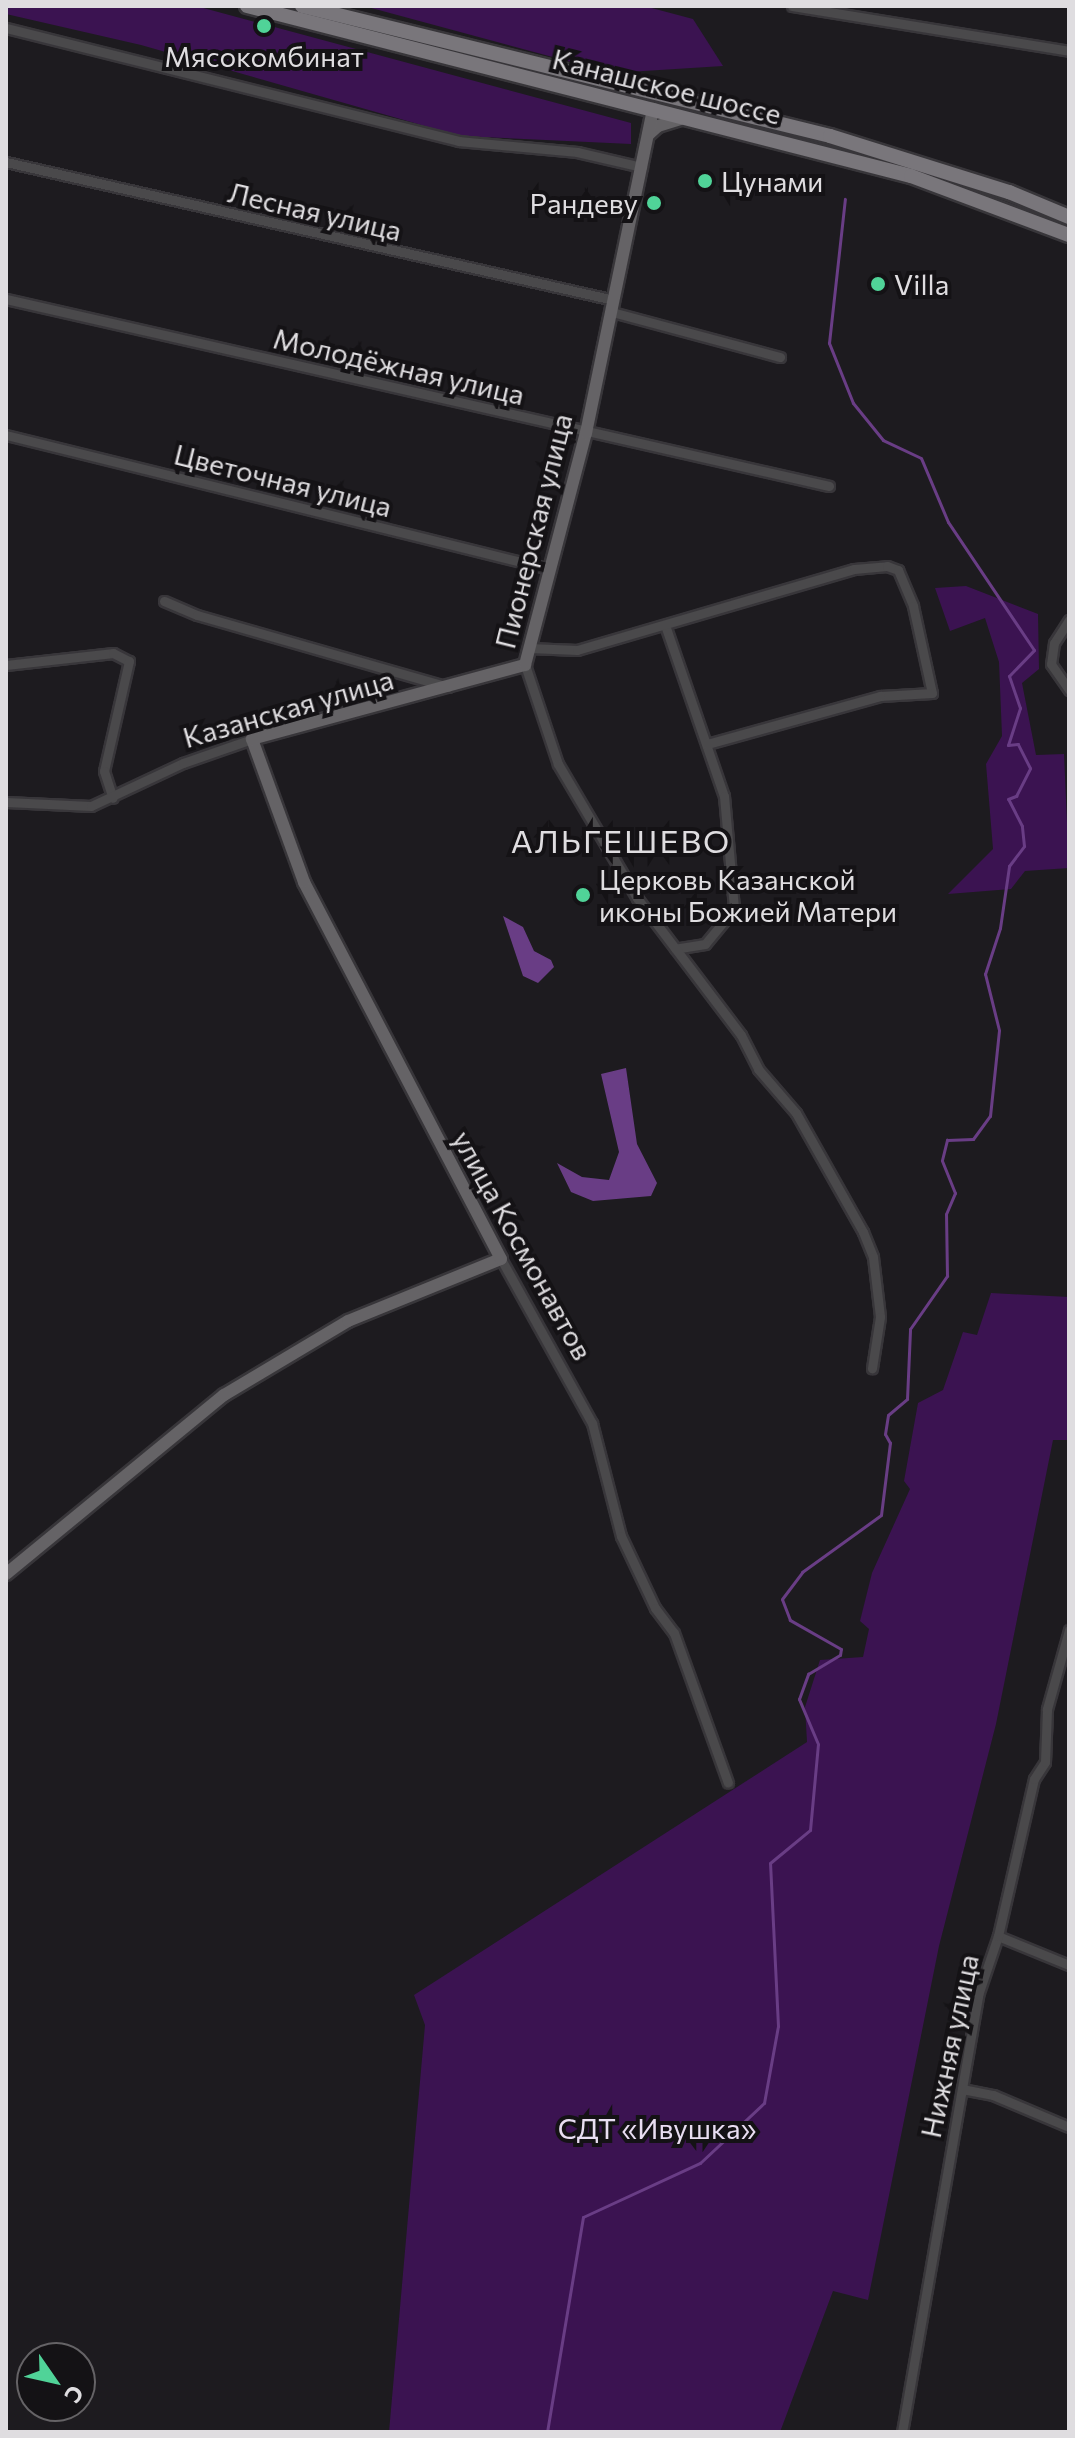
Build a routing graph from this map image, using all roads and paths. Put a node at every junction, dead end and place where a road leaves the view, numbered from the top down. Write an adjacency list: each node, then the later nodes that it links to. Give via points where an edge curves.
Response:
1 (247, 6): 7 (main road, Канашское шоссе)
2 (302, 6): 6 (main road, Канашское шоссе)
3 (792, 6): 5 (street)
4 (6, 28): 12 (street, via 458,141 577,152)
5 (1069, 51)
6 (656, 93): 8 (main road, Пионерская улица); 13 (main road, Канашское шоссе, via 916,161)
7 (613, 99): 8 (main road, Канашское шоссе); 10 (street, via 643,117)
8 (653, 109): 9 (main road, Канашское шоссе); 10 (street, Пионерская улица)
9 (687, 118): 10 (street, via 668,121); 14 (main road, Канашское шоссе, via 911,176)
10 (648, 135): 12 (street, Пионерская улица)
11 (6, 162): 16 (street, Лесная улица)
12 (642, 167): 16 (street, Пионерская улица)
13 (1069, 217)
14 (1069, 235)
15 (6, 299): 18 (street, Молодёжная улица)
16 (613, 306): 17 (street, Лесная улица); 18 (street, Пионерская улица)
17 (780, 357)
18 (586, 433): 20 (street, Молодёжная улица); 21 (street, Пионерская улица)
19 (6, 435): 21 (street, Цветочная улица)
20 (829, 486)
21 (550, 569): 25 (street, Пионерская улица)
22 (164, 601): 28 (street, Казанская улица)
23 (1069, 620): 29 (street, via 1054,643 1051,664)
24 (665, 625): 25 (street, via 577,650); 31 (street); 31 (street, via 870,566 893,567 903,575 932,693 880,696)
25 (529, 648): 27 (street, Пионерская улица)
26 (6, 665): 32 (street, via 113,653 129,661 104,771)
27 (525, 665): 28 (street, Казанская улица); 34 (street, Пионерская улица, via 558,764 637,898)
28 (448, 687): 30 (street, Казанская улица)
29 (1069, 690)
30 (252, 739): 32 (street, Казанская улица, via 183,763); 35 (street, улица Космонавтов, via 304,882)
31 (707, 744): 34 (street, via 731,824 734,909 705,944)
32 (113, 798): 33 (street, Казанская улица, via 91,806)
33 (6, 802)
34 (675, 949): 36 (street, Пионерская улица, via 741,1035 758,1069 796,1113 863,1232 873,1257 880,1317)
35 (501, 1259): 37 (street, via 348,1321 224,1395); 40 (street, улица Космонавтов, via 592,1423 621,1536 655,1608 674,1633)
36 (872, 1368)
37 (6, 1574)
38 (1069, 1630): 39 (street, Нижняя улица)
39 (1067, 1653): 41 (street, Нижняя улица, via 1047,1709 1045,1762 1034,1779)
40 (728, 1783)
41 (998, 1936): 42 (street); 43 (street, Нижняя улица, via 978,1995)
42 (1069, 1965)
43 (962, 2089): 44 (street, via 993,2095); 45 (street, Нижняя улица)
44 (1069, 2127)
45 (902, 2432)

